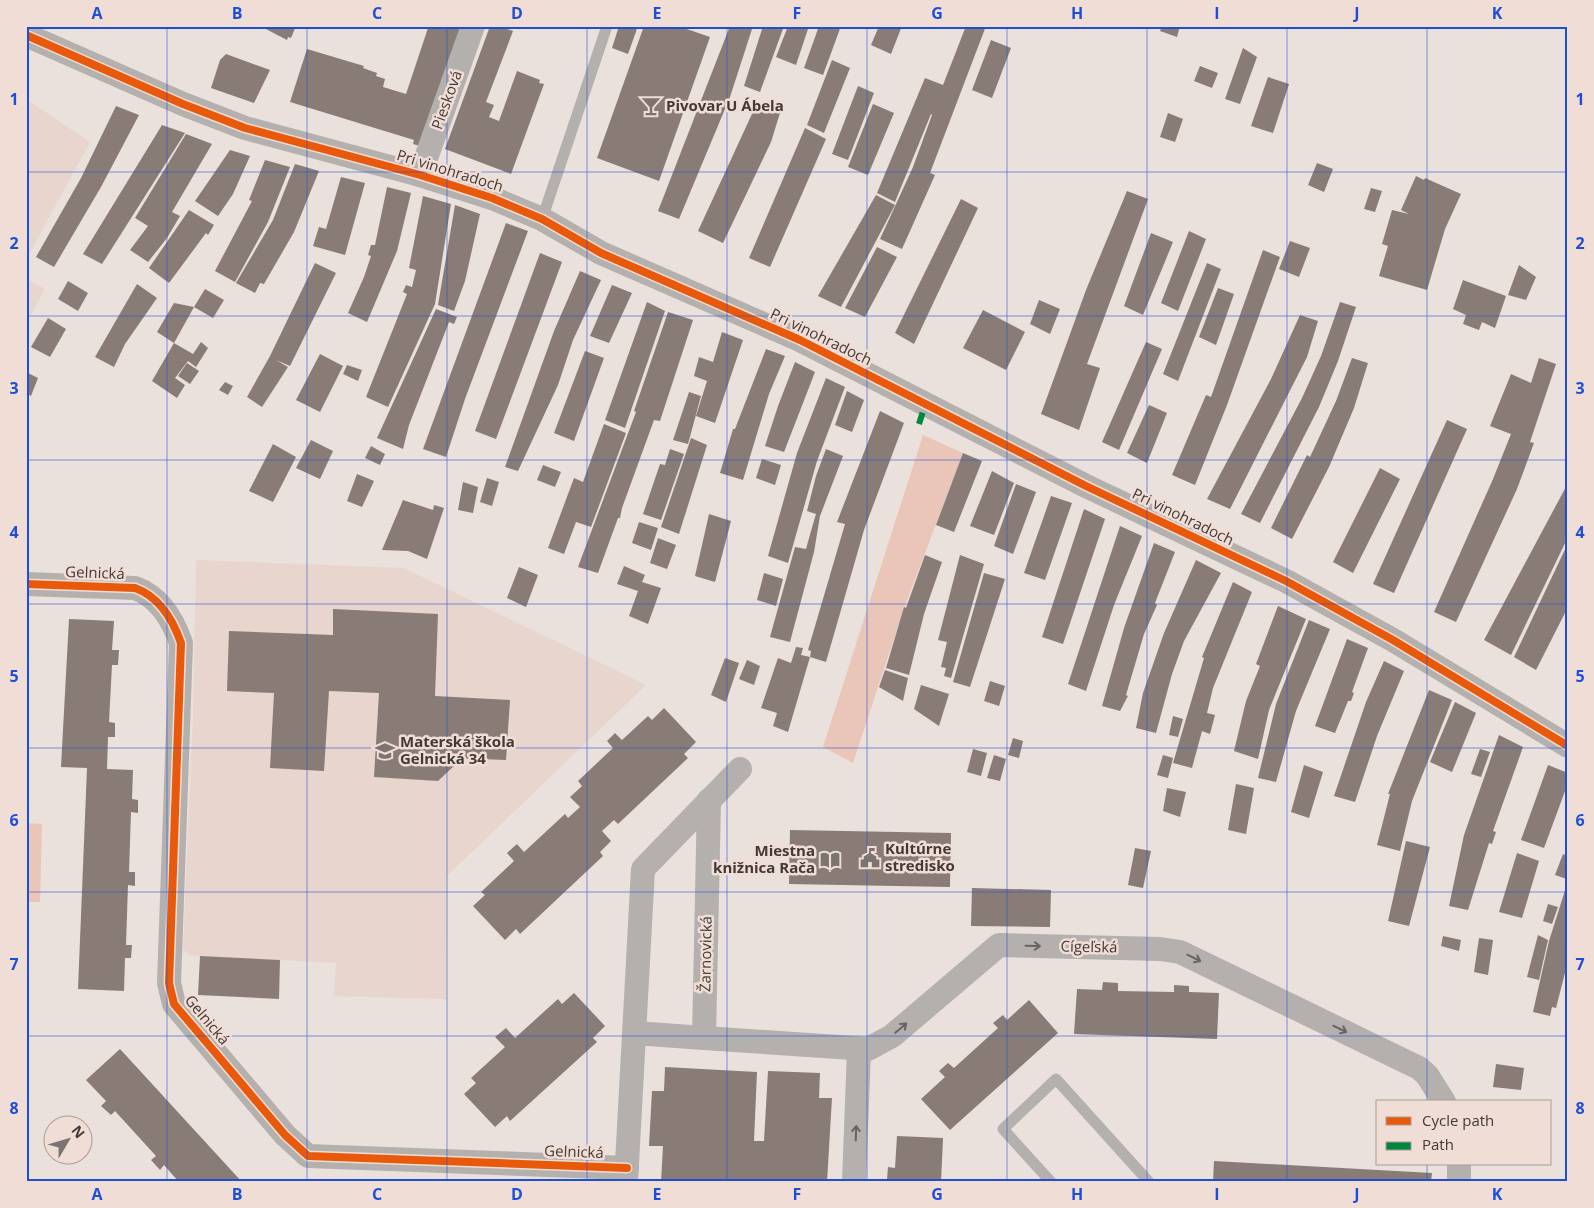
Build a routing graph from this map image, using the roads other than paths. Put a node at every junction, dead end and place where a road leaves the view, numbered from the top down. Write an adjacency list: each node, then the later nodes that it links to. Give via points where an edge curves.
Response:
1 (473, 26): 4 (street, Piesková)
2 (607, 26): 5 (lane)
3 (26, 34): 4 (street, Pri vinohradoch, via 245,128)
4 (420, 175): 5 (street, Pri vinohradoch, via 492,198)
5 (542, 219): 7 (street, Pri vinohradoch, via 600,253 800,340 1078,481 1286,581 1393,640)
6 (26, 584): 15 (street, Gelnická, via 136,588 159,603 178,633 181,643 170,984 174,1004 285,1135 308,1156)
7 (1568, 746)
8 (740, 769): 9 (street)
9 (709, 800): 10 (street, via 644,869); 11 (street, Žarnovická)
10 (635, 1033): 11 (street); 15 (street)
11 (704, 1038): 12 (street)
12 (859, 1050): 13 (street, Cígeľská, one-way to 13, via 874,1047 892,1036 999,945 1174,950 1419,1068); 16 (street, one-way to 12)
13 (1443, 1100)
14 (1459, 1166): 19 (street)
15 (627, 1175)
16 (854, 1182)
17 (1051, 1182): 18 (lane, via 1003,1129 1056,1078)
18 (1149, 1182)
19 (1459, 1182)

